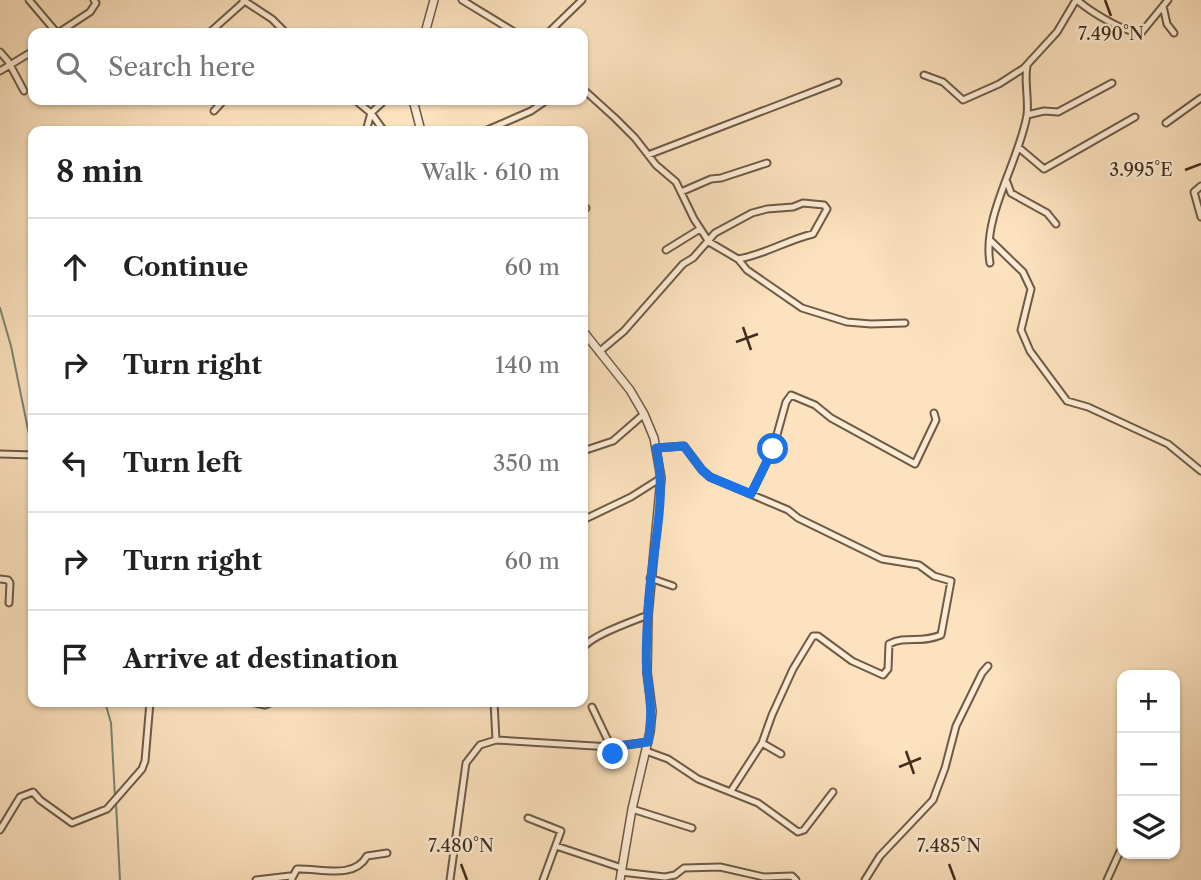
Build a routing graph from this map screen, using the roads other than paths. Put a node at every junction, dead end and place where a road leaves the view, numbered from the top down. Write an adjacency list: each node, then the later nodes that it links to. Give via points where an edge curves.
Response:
1 (29, 0): 10 (street)
2 (93, 0): 11 (street, via 96,3 90,12)
3 (434, 0): 14 (street)
4 (462, 0): 15 (street)
5 (582, 0): 16 (street)
6 (1076, 0): 9 (street, via 1135,33 1146,29); 21 (street, via 1057,32)
7 (1168, 0): 9 (street)
8 (244, 1): 12 (street); 13 (street)
9 (1163, 6): 17 (street)
10 (54, 28)
11 (66, 28)
12 (214, 28)
13 (281, 28)
14 (426, 28)
15 (508, 28)
16 (553, 28)
17 (1174, 33)
18 (0, 52): 20 (street)
19 (28, 54): 20 (street)
20 (9, 64): 22 (street); 26 (street)
21 (1027, 66): 23 (street, via 965,100 943,82); 36 (street)
22 (0, 71)
23 (924, 75)
24 (838, 82): 44 (street)
25 (1112, 83): 36 (street, via 1058,112)
26 (24, 92)
27 (588, 94): 44 (street)
28 (1201, 98): 38 (street)
29 (219, 105): 34 (street)
30 (361, 105): 35 (street)
31 (380, 105): 35 (street)
32 (414, 105): 41 (street)
33 (540, 105): 42 (street)
34 (214, 111)
35 (371, 113): 39 (street); 40 (street)
36 (1027, 115): 43 (street)
37 (1135, 117): 43 (street, via 1044,169)
38 (1166, 123)
39 (367, 126)
40 (380, 126)
41 (420, 126)
42 (496, 126)
43 (1018, 147): 46 (street)
44 (648, 155): 48 (street)
45 (767, 163): 48 (street)
46 (1007, 182): 50 (street, via 1012,193); 52 (street, via 993,216)
47 (1201, 186): 49 (street, via 1194,192)
48 (681, 192): 51 (street)
49 (1201, 217)
50 (1056, 224)
51 (700, 229): 53 (street); 54 (street)
52 (991, 241): 56 (street); 66 (street, via 1023,272 1031,289 1021,330 1030,351 1067,401 1168,444)
53 (709, 242): 55 (street); 55 (street, via 715,233 752,213 803,203 827,209 813,234); 59 (street)
54 (666, 250)
55 (738, 259): 57 (street, via 802,308 847,322)
56 (990, 263)
57 (905, 323)
58 (588, 338): 59 (street)
59 (599, 352): 61 (street)
60 (934, 413): 68 (street, via 936,420 915,464 791,394 773,449)
61 (644, 414): 62 (street); 63 (street, via 614,441)
62 (656, 448): 67 (street); 68 (street, via 684,446 710,477)
63 (588, 449)
64 (0, 454): 65 (street)
65 (28, 455)
66 (1201, 471)
67 (661, 478): 69 (street); 70 (street)
68 (751, 494): 82 (street, via 882,559 919,565 951,581 941,635 927,641 899,639 889,644 888,669 883,675 813,636 793,669)
69 (588, 518)
70 (650, 578): 72 (street); 74 (street)
71 (0, 579): 73 (street, via 10,583)
72 (673, 586)
73 (9, 603)
74 (648, 615): 75 (street); 81 (street, via 652,711)
75 (588, 643)
76 (988, 666): 103 (street, via 956,726 933,800 880,856)
77 (150, 707): 92 (street, via 142,769 107,809 72,823 33,792 20,797)
78 (494, 707): 80 (street)
79 (592, 707): 83 (street)
80 (496, 740): 83 (street); 100 (street, via 480,745 466,763)
81 (648, 742): 83 (street); 84 (street)
82 (762, 743): 85 (street); 87 (street)
83 (614, 747): 86 (street)
84 (646, 751): 87 (street); 89 (street)
85 (781, 754)
86 (612, 756)
87 (731, 791): 88 (street, via 768,809 798,832)
88 (833, 792)
89 (632, 809): 91 (street); 96 (street)
90 (528, 818): 93 (street, via 561,831)
91 (692, 828)
92 (0, 830)
93 (556, 846): 96 (street); 101 (street)
94 (387, 853): 98 (street, via 368,856 346,871 297,869)
95 (1117, 858): 104 (street)
96 (621, 874): 97 (street, via 665,877 684,868 720,867)
97 (764, 878): 102 (street, via 792,876)
98 (292, 879): 99 (street)
99 (256, 880)
100 (450, 880)
101 (543, 880)
102 (796, 880)
103 (865, 880)
104 (1107, 880)

